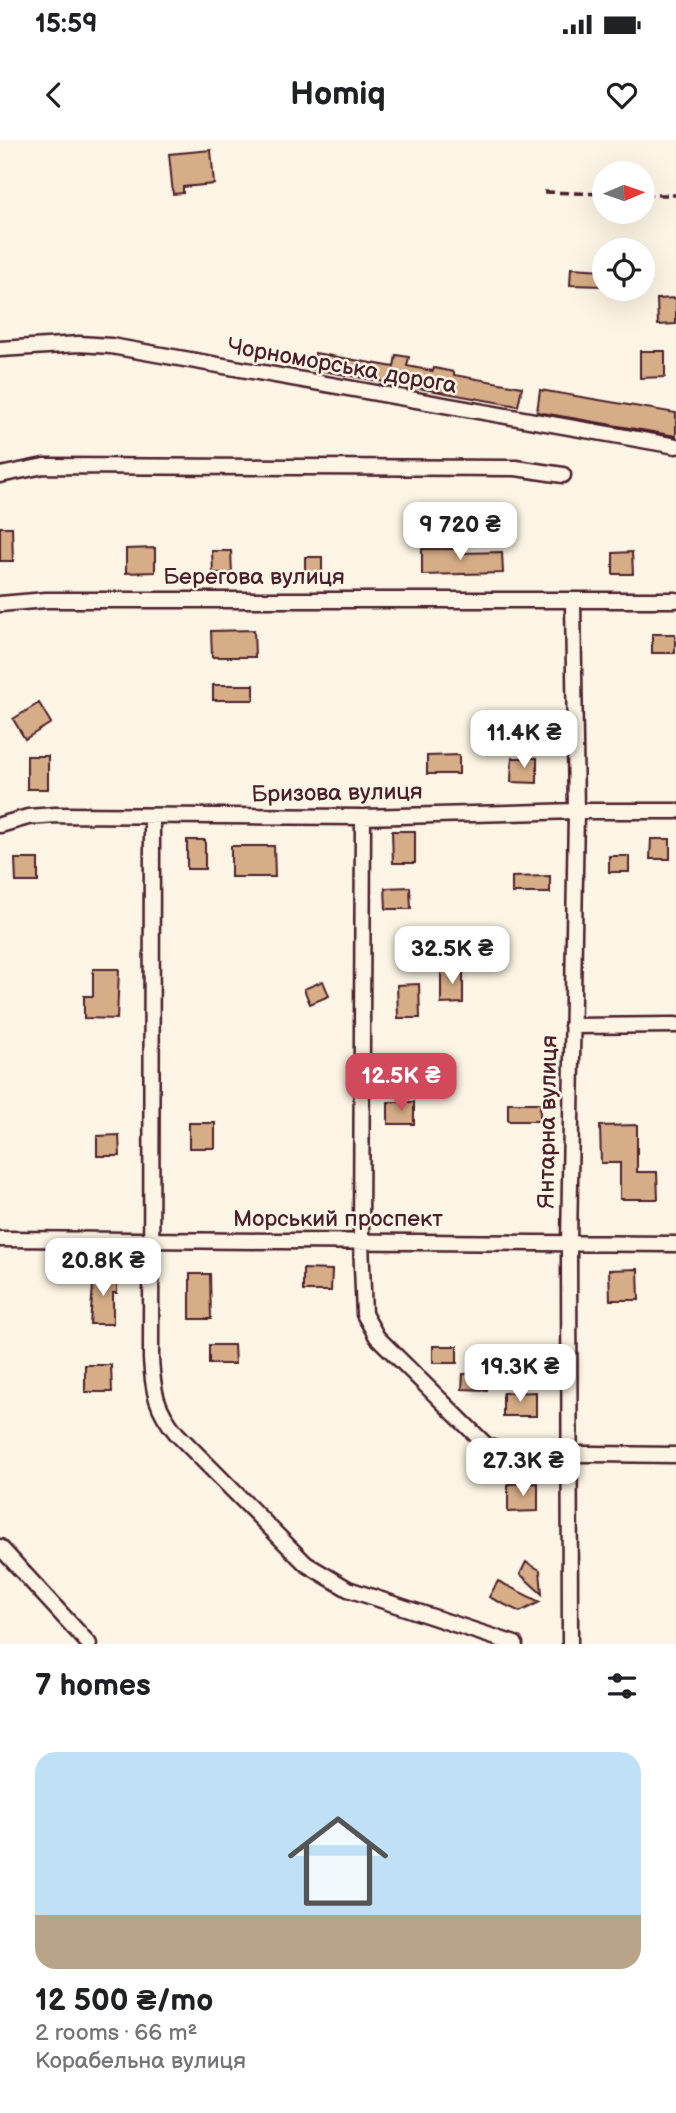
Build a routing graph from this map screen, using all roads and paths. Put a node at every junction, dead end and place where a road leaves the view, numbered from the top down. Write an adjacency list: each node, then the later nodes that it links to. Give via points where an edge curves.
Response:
1 (0, 349): 2 (street, Чорноморська дорога, via 111,346)
2 (676, 446)
3 (0, 475): 4 (street, via 72,466 516,468)
4 (563, 475)
5 (676, 600): 6 (street, Берегова вулиця)
6 (573, 601): 7 (street, Берегова вулиця, via 46,600); 8 (street, Янтарна вулиця)
7 (0, 604)
8 (576, 811): 9 (street, Бризова вулиця); 11 (street, Бризова вулиця); 14 (street, Янтарна вулиця)
9 (676, 811)
10 (152, 817): 11 (street, Бризова вулиця); 12 (street, Бризова вулиця, via 56,815); 16 (street)
11 (363, 817): 17 (street)
12 (0, 825)
13 (676, 1025): 14 (street)
14 (572, 1026): 18 (street, Янтарна вулиця)
15 (0, 1240): 16 (street, Морський проспект)
16 (152, 1241): 17 (street, Морський проспект); 24 (street, via 153,1390 161,1415 177,1434 306,1564 325,1577 348,1590)
17 (361, 1242): 18 (street, Морський проспект); 20 (street, via 365,1314 377,1337 487,1447 508,1453)
18 (569, 1244): 19 (street, Морський проспект); 20 (street, Янтарна вулиця)
19 (676, 1244)
20 (569, 1455): 21 (street); 25 (street, Янтарна вулиця)
21 (676, 1455)
22 (0, 1547): 23 (street)
23 (89, 1644)
24 (515, 1644)
25 (570, 1644)

